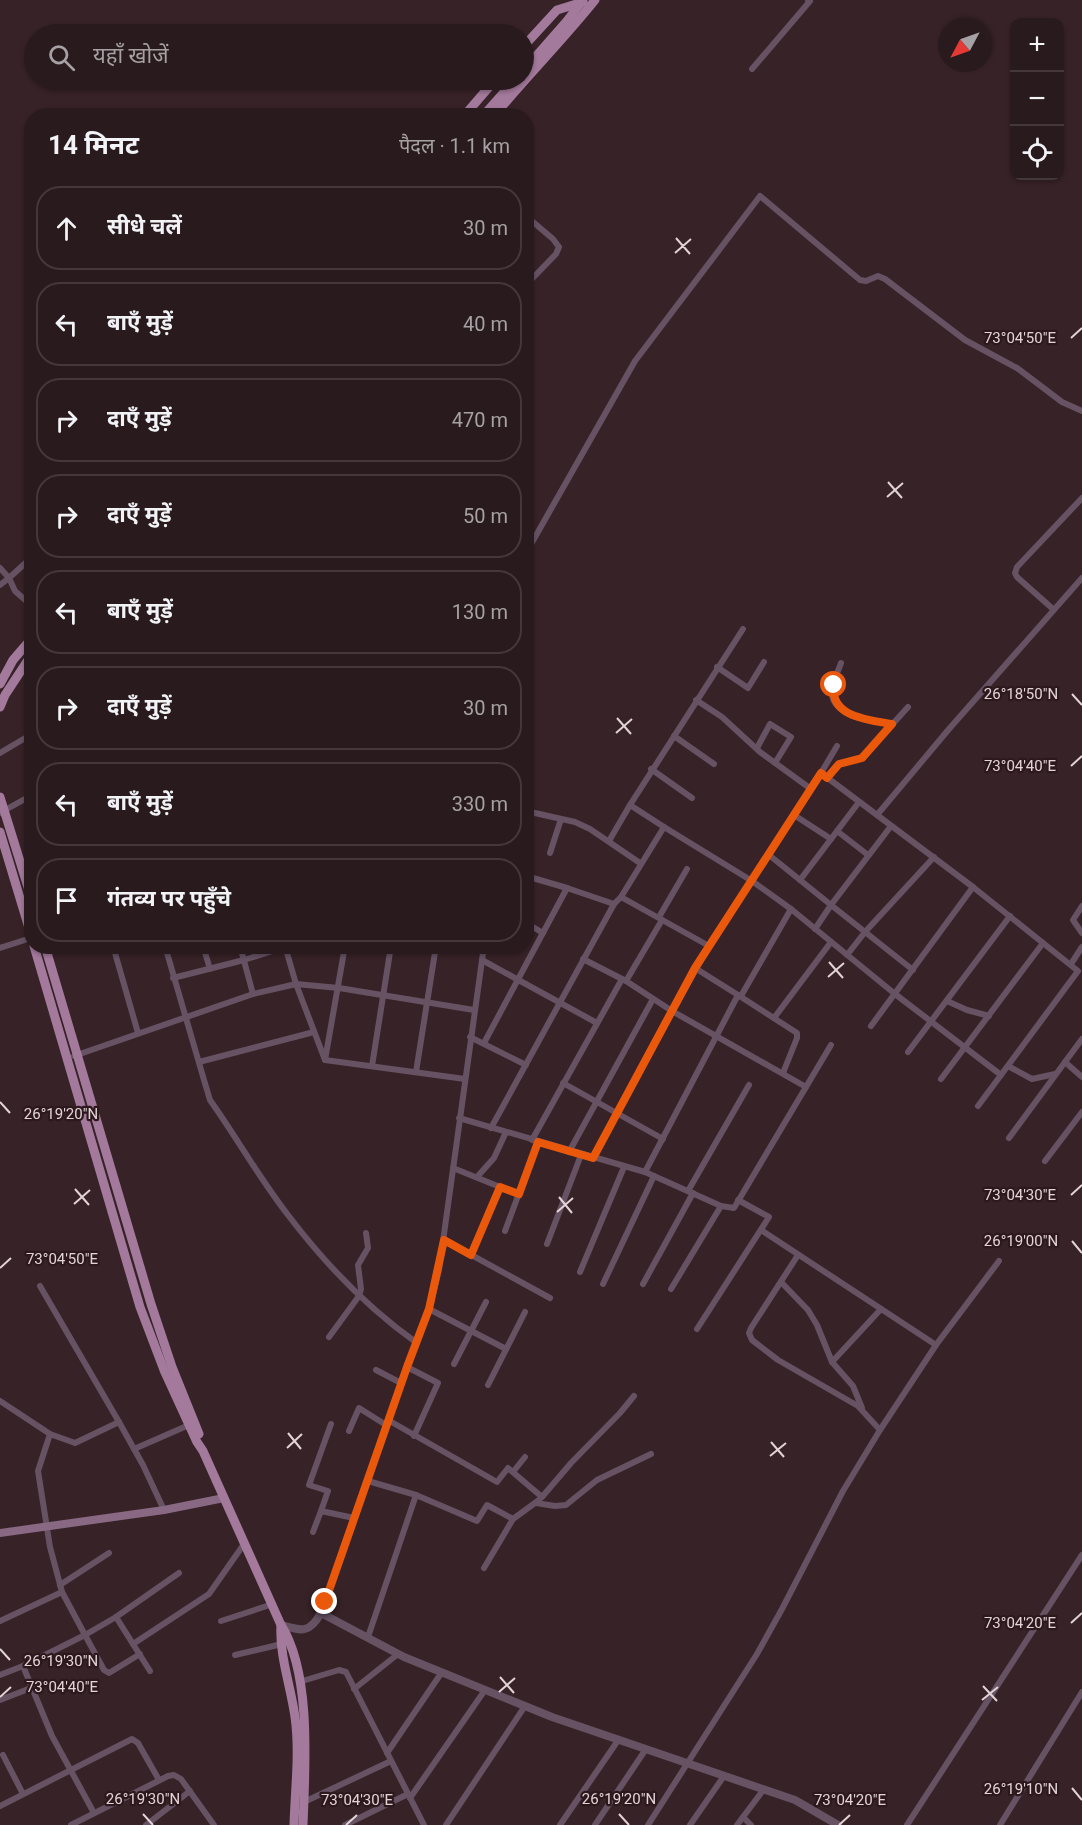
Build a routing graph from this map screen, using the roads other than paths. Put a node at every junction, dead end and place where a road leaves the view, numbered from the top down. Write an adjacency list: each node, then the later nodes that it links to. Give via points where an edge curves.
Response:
1 (566, 0): 6 (street)
2 (583, 0): 8 (main road, bridge)
3 (590, 0): 6 (main road)
4 (595, 0): 10 (main road)
5 (808, 0): 9 (street)
6 (556, 10): 7 (main road)
7 (534, 35)
8 (534, 59)
9 (752, 69)
10 (534, 70)
11 (486, 90): 14 (main road)
12 (506, 90): 15 (main road)
13 (515, 90): 16 (main road)
14 (471, 108)
15 (490, 108)
16 (500, 108)
17 (534, 223): 18 (street, via 559,247)
18 (534, 276)
19 (1082, 411): 21 (street, via 1062,402 1017,368 964,340 885,279 878,276 860,280 760,196 635,362)
20 (1082, 498): 28 (street, via 1015,573)
21 (534, 539)
22 (24, 565): 24 (street)
23 (0, 568): 24 (street)
24 (9, 578): 26 (street); 27 (street)
25 (1082, 578): 28 (street)
26 (0, 585)
27 (24, 599)
28 (1053, 609): 59 (street)
29 (743, 629): 34 (street)
30 (24, 648): 35 (main road)
31 (764, 662): 34 (street, via 748,688)
32 (841, 663): 39 (street, via 832,694 835,701 849,714)
33 (24, 666): 37 (main road)
34 (717, 667): 36 (street)
35 (0, 684)
36 (696, 700): 40 (street); 43 (street)
37 (0, 707)
38 (908, 707): 39 (street)
39 (892, 724): 49 (street, via 862,758 839,764)
40 (674, 736): 46 (street); 47 (street)
41 (24, 739): 44 (street)
42 (837, 746): 48 (street)
43 (757, 748): 45 (street); 45 (street, via 770,724 791,737)
44 (0, 753)
45 (775, 763): 50 (street)
46 (714, 764)
47 (651, 769): 52 (street); 55 (street)
48 (821, 773): 49 (street); 50 (street)
49 (827, 778): 54 (street)
50 (811, 789): 58 (street)
51 (0, 797): 56 (main road)
52 (692, 798)
53 (24, 800): 56 (street)
54 (859, 802): 59 (street); 63 (street)
55 (630, 805): 62 (street); 66 (street)
56 (2, 812): 73 (main road)
57 (534, 813): 60 (street)
58 (794, 815): 65 (street); 68 (street)
59 (877, 815): 61 (street)
60 (561, 819): 66 (street, via 575,822); 67 (street)
61 (891, 826): 69 (street); 70 (street)
62 (664, 827): 71 (street); 76 (street)
63 (837, 831): 65 (street); 69 (street)
64 (0, 832): 84 (main road)
65 (831, 839): 75 (street)
66 (609, 841): 71 (street)
67 (550, 853)
68 (769, 855): 75 (street); 76 (street)
69 (868, 855): 81 (street)
70 (934, 858): 77 (street); 89 (street)
71 (640, 863): 79 (street)
72 (687, 869): 86 (street)
73 (24, 877)
74 (534, 878): 78 (street)
75 (800, 880): 81 (street)
76 (752, 881): 83 (street); 95 (street)
77 (973, 887): 85 (street); 119 (street)
78 (567, 888): 80 (street); 90 (street)
79 (621, 897): 80 (street); 86 (street)
80 (614, 904): 113 (street)
81 (831, 905): 88 (street); 89 (street)
82 (1082, 906): 91 (street, via 1073,920)
83 (791, 909): 88 (street); 129 (street)
84 (24, 914)
85 (1010, 916): 94 (street); 131 (street)
86 (661, 919): 95 (street); 123 (street)
87 (534, 928): 90 (street)
88 (815, 929): 93 (street)
89 (865, 932): 112 (street); 119 (street)
90 (543, 933): 98 (street)
91 (1082, 933)
92 (24, 940): 96 (street)
93 (831, 942): 112 (street); 138 (street)
94 (1043, 943): 116 (street); 136 (street)
95 (709, 946): 117 (street)
96 (0, 948)
97 (1082, 948): 116 (street)
98 (534, 949)
99 (36, 954): 152 (main road)
100 (47, 954): 151 (main road)
101 (115, 954): 143 (street)
102 (167, 954): 121 (street)
103 (205, 954): 118 (street)
104 (242, 954): 114 (street)
105 (263, 954): 114 (street)
106 (287, 954): 124 (street)
107 (344, 954): 125 (street)
108 (390, 954): 128 (street)
109 (435, 954): 132 (street)
110 (483, 954): 115 (street)
111 (531, 954): 122 (street)
112 (847, 955): 127 (street)
113 (583, 959): 123 (street); 133 (street)
114 (244, 960): 118 (street); 126 (street)
115 (482, 960): 122 (street); 134 (street)
116 (1071, 964): 120 (street)
117 (695, 968): 129 (street); 135 (street)
118 (210, 969): 121 (street)
119 (913, 970): 127 (street)
120 (1080, 972): 158 (street)
121 (174, 978): 137 (street)
122 (517, 980): 133 (street); 147 (street)
123 (624, 980): 130 (street); 140 (street)
124 (296, 984): 125 (street); 126 (street); 142 (street)
125 (339, 987): 128 (street); 153 (street)
126 (253, 994): 137 (street)
127 (895, 994): 139 (street); 141 (street)
128 (382, 995): 132 (street); 157 (street)
129 (740, 995): 138 (street); 144 (street)
130 (653, 999): 135 (street); 169 (street)
131 (946, 1001): 136 (street); 139 (street)
132 (426, 1003): 134 (street); 159 (street)
133 (560, 1003): 140 (street); 156 (street)
134 (474, 1010): 145 (street)
135 (672, 1011): 144 (street); 172 (street)
136 (989, 1016): 149 (street)
137 (185, 1017): 143 (street); 154 (street)
138 (774, 1018): 160 (street, via 798,1035)
139 (931, 1022): 149 (street); 150 (street)
140 (597, 1023): 166 (street)
141 (871, 1026)
142 (314, 1032): 153 (street); 154 (street)
143 (138, 1033): 151 (street)
144 (717, 1036): 160 (street); 177 (street)
145 (470, 1037): 147 (street); 164 (street)
146 (1082, 1039): 155 (street)
147 (484, 1043): 156 (street)
148 (831, 1045): 168 (street)
149 (965, 1048): 162 (street); 165 (street)
150 (908, 1052)
151 (78, 1055): 152 (street); 237 (main road, via 151,1304)
152 (67, 1058): 231 (main road, via 140,1307)
153 (325, 1060): 157 (street)
154 (199, 1062): 207 (street, via 210,1100 286,1214)
155 (1065, 1062): 161 (street); 163 (street)
156 (526, 1065): 174 (street)
157 (372, 1066): 159 (street)
158 (1008, 1066): 161 (street, via 1032,1079); 162 (street)
159 (416, 1072): 164 (street)
160 (783, 1073): 168 (street)
161 (1056, 1074): 176 (street)
162 (1001, 1075): 170 (street)
163 (1082, 1077)
164 (465, 1079): 173 (street)
165 (941, 1079)
166 (563, 1083): 169 (street); 178 (street)
167 (749, 1085): 189 (street)
168 (806, 1087): 191 (street)
169 (595, 1102): 172 (street); 179 (street)
170 (978, 1106)
171 (1082, 1112): 182 (street)
172 (616, 1114): 177 (street); 181 (street)
173 (459, 1118): 174 (street); 184 (street)
174 (491, 1128): 175 (street)
175 (506, 1132): 178 (street); 187 (street, via 494,1158)
176 (1009, 1138)
177 (663, 1139): 185 (street)
178 (535, 1141): 179 (street); 190 (street)
179 (569, 1152): 180 (street)
180 (581, 1155): 181 (street); 197 (street)
181 (593, 1158): 183 (street)
182 (1045, 1161)
183 (624, 1167): 185 (street); 201 (street)
184 (453, 1168): 187 (street); 196 (street)
185 (645, 1172): 186 (street)
186 (654, 1176): 189 (street); 203 (street)
187 (477, 1177): 188 (street)
188 (500, 1187): 190 (street); 198 (street)
189 (691, 1192): 192 (street); 204 (street)
190 (519, 1194): 194 (street)
191 (738, 1200): 192 (street, via 734,1208); 193 (street, via 769,1217)
192 (721, 1206): 206 (street)
193 (761, 1230): 199 (street); 213 (street)
194 (505, 1231)
195 (366, 1233): 207 (street, via 368,1248 358,1265)
196 (444, 1240): 198 (street); 210 (street)
197 (547, 1244)
198 (471, 1255): 208 (street)
199 (798, 1255): 202 (street); 211 (street)
200 (999, 1261): 217 (street)
201 (580, 1272)
202 (781, 1282): 219 (street, via 817,1324); 227 (street, via 751,1328 752,1340)
203 (603, 1284)
204 (644, 1284)
205 (40, 1286): 228 (street)
206 (671, 1289)
207 (359, 1296): 215 (street); 216 (street)
208 (550, 1298)
209 (486, 1302): 214 (street)
210 (429, 1309): 214 (street); 216 (street)
211 (880, 1309): 217 (street); 219 (street)
212 (525, 1312): 218 (street)
213 (697, 1329)
214 (471, 1332): 218 (street); 220 (street)
215 (329, 1337)
216 (417, 1343): 221 (street)
217 (936, 1345): 232 (street)
218 (506, 1349): 224 (street)
219 (832, 1362): 227 (street, via 853,1386)
220 (454, 1364)
221 (407, 1367): 223 (street); 235 (street, via 438,1383)
222 (376, 1370): 223 (street)
223 (401, 1383): 229 (street)
224 (488, 1385)
225 (634, 1396): 243 (street)
226 (0, 1401): 234 (street)
227 (862, 1409): 232 (street)
228 (119, 1422): 234 (street, via 75,1443); 236 (street)
229 (387, 1423): 233 (street, via 359,1408); 235 (street); 241 (street)
230 (331, 1424): 247 (street, via 309,1485 328,1491)
231 (189, 1425): 236 (street); 237 (main road)
232 (880, 1430): 289 (street, via 843,1491 757,1654)
233 (349, 1431)
234 (50, 1434): 250 (street, via 38,1471)
235 (414, 1436): 240 (street, via 497,1482 508,1468)
236 (134, 1449): 246 (street)
237 (203, 1451): 244 (main road)
238 (651, 1454): 245 (street, via 597,1480 566,1505)
239 (525, 1457): 240 (street)
240 (513, 1472): 243 (street)
241 (368, 1481): 242 (street); 248 (street)
242 (416, 1495): 249 (street, via 477,1521 487,1505); 267 (street)
243 (542, 1497): 245 (street)
244 (224, 1498): 246 (main road); 253 (main road)
245 (536, 1503): 249 (street)
246 (164, 1510): 250 (main road)
247 (321, 1511): 248 (street); 251 (street)
248 (354, 1518): 261 (street)
249 (513, 1520): 256 (street)
250 (46, 1525): 252 (main road); 258 (street)
251 (313, 1532)
252 (0, 1533)
253 (244, 1544): 260 (main road); 268 (street, via 209,1594)
254 (109, 1553): 258 (street)
255 (1082, 1555): 316 (street)
256 (484, 1568)
257 (179, 1573): 262 (street)
258 (60, 1585): 259 (street)
259 (62, 1593): 263 (street); 266 (street)
260 (273, 1604): 264 (street); 265 (main road)
261 (321, 1613): 265 (street, via 314,1625 302,1630); 267 (street)
262 (116, 1617): 266 (street); 268 (street)
263 (0, 1621)
264 (221, 1621)
265 (281, 1625): 269 (main road); 277 (main road, via 289,1638)
266 (85, 1635): 270 (street, via 109,1673); 273 (street)
267 (368, 1637): 271 (street)
268 (133, 1644): 270 (street)
269 (282, 1644): 272 (street); 304 (main road, via 297,1740)
270 (140, 1654): 274 (street)
271 (398, 1654): 276 (street); 279 (street)
272 (235, 1655)
273 (23, 1666): 275 (street); 278 (street)
274 (150, 1671)
275 (1, 1672)
276 (442, 1672): 280 (street); 286 (street)
277 (299, 1682): 279 (street, via 342,1670); 297 (main road, via 306,1741)
278 (30, 1688): 282 (street); 290 (street)
279 (354, 1689): 286 (street)
280 (485, 1690): 283 (street); 296 (street)
281 (1082, 1692): 317 (street)
282 (0, 1700)
283 (525, 1706): 284 (street); 308 (street)
284 (618, 1739): 285 (street); 309 (street)
285 (646, 1749): 289 (street); 310 (street)
286 (387, 1753): 288 (street)
287 (3, 1755): 295 (street)
288 (391, 1761): 296 (street); 297 (street)
289 (686, 1762): 291 (street); 311 (street)
290 (71, 1770): 292 (street, via 132,1739); 295 (street); 299 (street)
291 (724, 1776): 293 (street); 312 (street)
292 (159, 1780): 294 (street, via 174,1775); 299 (street)
293 (765, 1789): 300 (street); 315 (street, via 795,1800)
294 (190, 1791): 302 (street); 303 (street)
295 (23, 1794): 298 (street)
296 (409, 1796): 306 (street); 307 (street)
297 (304, 1802): 305 (main road)
298 (0, 1806)
299 (94, 1813): 301 (street)
300 (743, 1817): 313 (street); 314 (street)
301 (71, 1825)
302 (146, 1825)
303 (214, 1825)
304 (294, 1825)
305 (303, 1825)
306 (345, 1825)
307 (424, 1825)
308 (446, 1825)
309 (560, 1825)
310 (595, 1825)
311 (648, 1825)
312 (690, 1825)
313 (737, 1825)
314 (751, 1825)
315 (838, 1825)
316 (907, 1825)
317 (1000, 1825)

